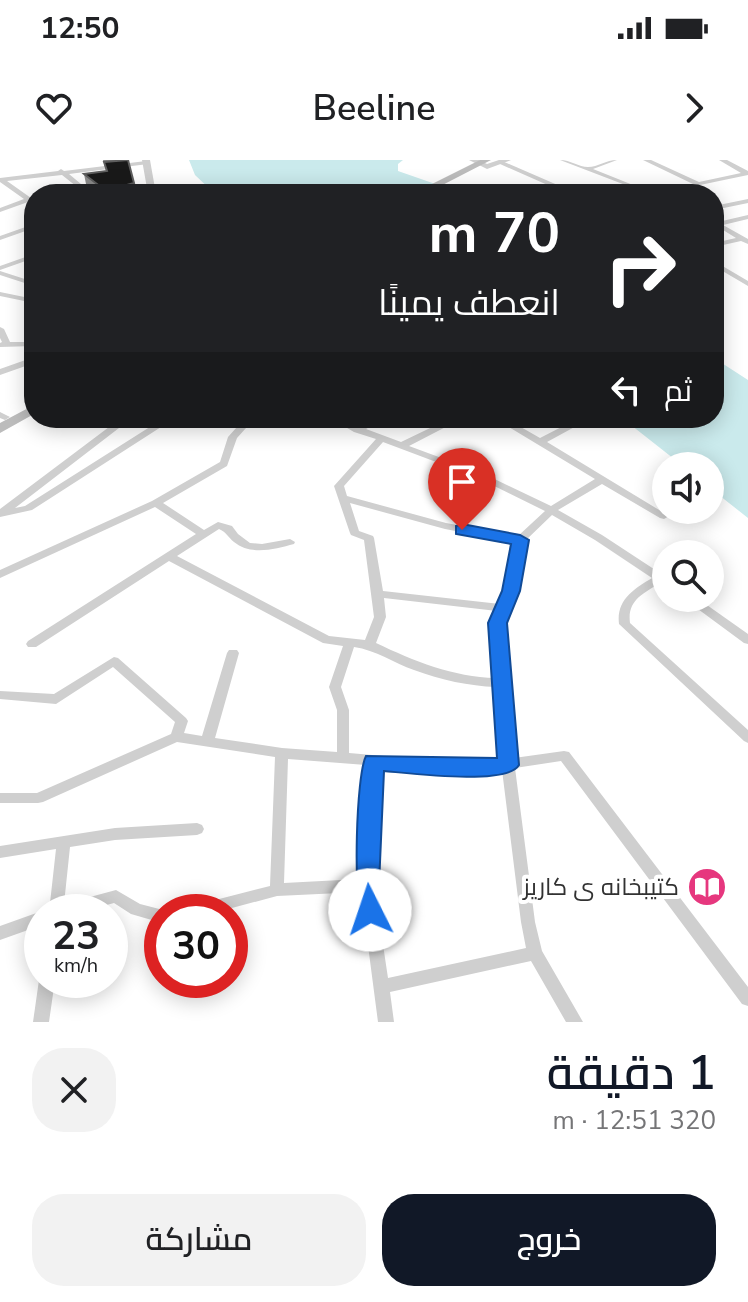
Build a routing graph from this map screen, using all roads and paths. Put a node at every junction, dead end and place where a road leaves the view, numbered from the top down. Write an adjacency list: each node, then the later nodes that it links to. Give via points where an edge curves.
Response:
1 (473, 160): 8 (street, via 487,167)
2 (487, 160): 14 (main road)
3 (563, 160): 9 (street)
4 (614, 160): 9 (street)
5 (646, 160): 18 (street)
6 (722, 160): 18 (street, via 748,173)
7 (146, 161): 10 (street); 13 (street)
8 (501, 161): 15 (main road); 16 (street)
9 (587, 169): 17 (street)
10 (61, 171): 11 (street); 12 (street)
11 (2, 182): 19 (street)
12 (77, 184)
13 (148, 184)
14 (438, 184)
15 (449, 184)
16 (552, 184)
17 (627, 184)
18 (698, 184)
19 (24, 196)
20 (748, 201): 22 (street)
21 (24, 203): 23 (street)
22 (724, 206)
23 (0, 210)
24 (748, 217): 25 (street)
25 (738, 219): 26 (street); 27 (street)
26 (724, 222)
27 (748, 224)
28 (724, 228): 31 (street)
29 (24, 230): 30 (street)
30 (0, 238)
31 (746, 240): 32 (street)
32 (724, 243)
33 (24, 260): 35 (street)
34 (724, 269): 37 (street)
35 (0, 270): 36 (street)
36 (24, 280)
37 (748, 284)
38 (0, 294): 39 (street)
39 (24, 299)
40 (0, 329): 41 (street)
41 (3, 344): 42 (street)
42 (24, 344)
43 (24, 364): 44 (street)
44 (0, 372)
45 (24, 406): 47 (main road)
46 (24, 412): 47 (main road)
47 (1, 420)
48 (114, 428): 65 (street)
49 (154, 428): 65 (street, via 28,508)
50 (241, 428): 62 (street, via 224,464)
51 (353, 428): 56 (street)
52 (361, 428): 56 (street)
53 (438, 428): 59 (street)
54 (516, 428): 58 (street)
55 (567, 428): 58 (street)
56 (357, 430): 57 (street)
57 (381, 439): 59 (street); 61 (street, via 339,486)
58 (540, 442): 60 (street)
59 (401, 446): 63 (street)
60 (603, 479): 63 (street); 64 (street)
61 (344, 498): 67 (street); 73 (street, via 355,533 369,538)
62 (156, 503): 66 (street); 71 (street)
63 (553, 509): 67 (street); 70 (street)
64 (652, 509)
65 (0, 514)
66 (203, 534): 68 (street, via 224,525 245,547); 69 (street)
67 (520, 540): 74 (street)
68 (290, 542)
69 (170, 557): 77 (street, via 327,640); 78 (street)
70 (652, 573)
71 (0, 574)
72 (652, 586): 84 (street, via 627,600 625,624)
73 (378, 594): 74 (street); 79 (street, via 380,617)
74 (503, 608): 81 (street, via 498,623)
75 (709, 612): 76 (street)
76 (748, 640)
77 (350, 643): 79 (street); 87 (street, via 335,687 343,710)
78 (32, 644)
79 (369, 645): 81 (street, via 417,667 474,682)
80 (233, 653): 85 (street)
81 (502, 683): 89 (street)
82 (0, 695): 83 (street, via 56,699 114,661 178,715 182,726)
83 (176, 737): 85 (street); 90 (street, via 38,798)
84 (748, 738)
85 (207, 742): 86 (street)
86 (282, 753): 87 (street); 95 (street)
87 (343, 759): 88 (street)
88 (373, 762): 89 (street, via 477,769); 94 (street)
89 (508, 765): 100 (street); 103 (street, via 564,756)
90 (4, 793)
91 (197, 829): 92 (street)
92 (64, 842): 93 (street); 96 (street)
93 (0, 852)
94 (367, 885): 95 (street); 101 (street)
95 (277, 890): 97 (street)
96 (59, 894)
97 (248, 898)
98 (24, 924): 99 (street)
99 (0, 933)
100 (535, 953): 101 (street); 106 (street)
101 (381, 987): 105 (street)
102 (44, 998): 104 (street)
103 (748, 999)
104 (41, 1022)
105 (386, 1022)
106 (575, 1022)

